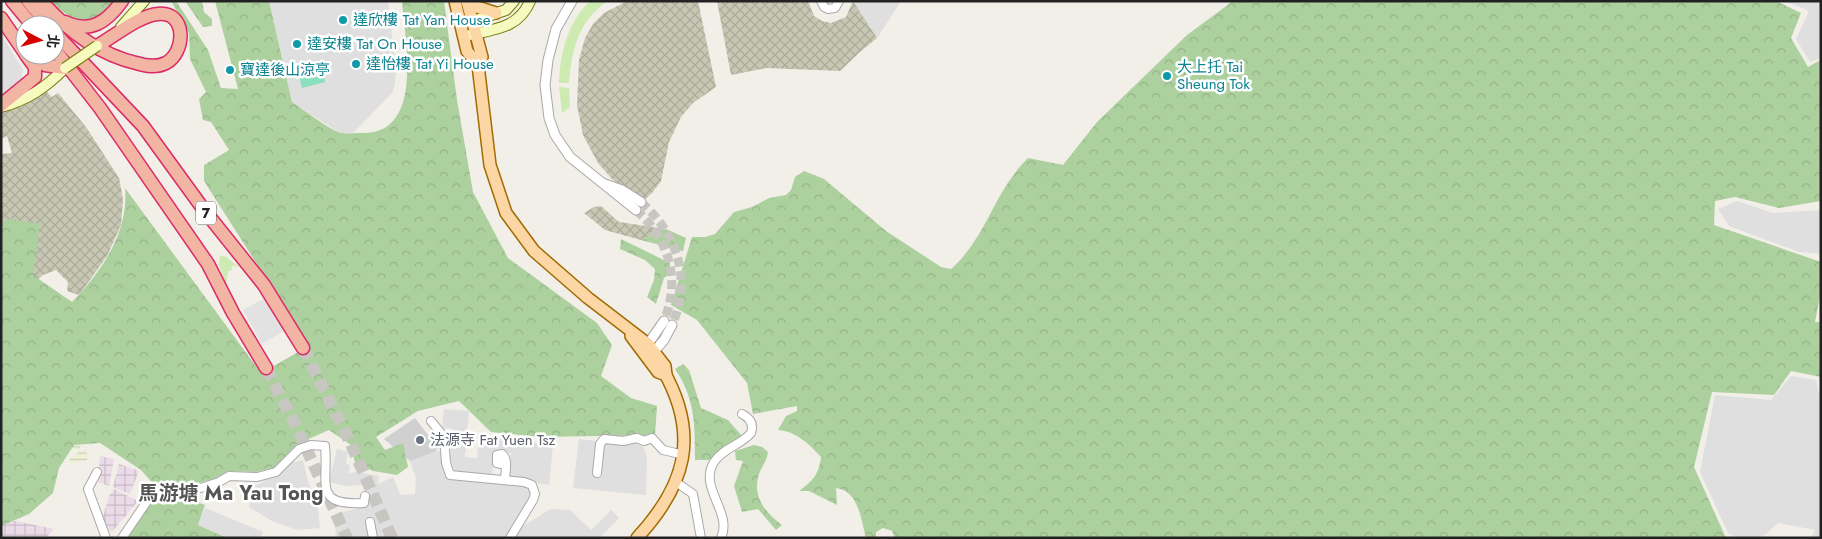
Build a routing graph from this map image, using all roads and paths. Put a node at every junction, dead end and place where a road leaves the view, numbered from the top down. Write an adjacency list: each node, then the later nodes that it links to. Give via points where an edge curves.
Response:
1 (12, 1): 14 (highway)
2 (28, 1): 15 (highway)
3 (40, 1): 16 (highway)
4 (122, 1): 19 (highway, via 103,22 90,27)
5 (144, 1): 24 (main road, via 124,24)
6 (455, 1): 21 (main road)
7 (467, 1): 13 (main road); 18 (main road)
8 (514, 1): 13 (main road, via 506,10)
9 (530, 1): 21 (main road, via 515,22)
10 (572, 1): 30 (street, via 551,43 546,73 546,108 552,128 575,162 602,183 622,190)
11 (821, 1): 12 (street, via 830,9)
12 (839, 1)
13 (496, 13): 18 (main road)
14 (24, 15)
15 (45, 15)
16 (48, 15)
17 (1, 18): 22 (highway)
18 (473, 21): 21 (main road)
19 (65, 24)
20 (65, 28): 24 (highway, via 105,52 153,66 164,64 179,49 180,28 166,14 156,14)
21 (470, 35): 32 (main road, via 482,57 475,60 490,165 506,213 534,251 630,332 637,334)
22 (15, 38)
23 (65, 44): 31 (highway, 7, via 143,126 264,285)
24 (97, 46): 28 (main road, bridge)
25 (65, 64): 28 (highway, 7)
26 (33, 65): 29 (highway, via 35,77)
27 (44, 65): 28 (highway)
28 (70, 71): 29 (main road, via 20,101); 33 (highway, 7, via 208,264 233,314)
29 (1, 106)
30 (638, 206)
31 (303, 348)
32 (650, 349): 32 (street, via 668,323); 36 (main road, via 666,375 682,418)
33 (266, 368)
34 (742, 414): 50 (street, via 749,419 751,433 720,455 709,475 723,519)
35 (431, 421): 40 (street, via 444,437 450,475)
36 (684, 455): 39 (street, via 663,450 652,438 644,441 636,438 624,441 604,439 600,444); 41 (main road)
37 (506, 465): 40 (street)
38 (98, 472): 44 (street, via 88,489)
39 (597, 473)
40 (505, 480): 47 (street, via 528,483 535,494)
41 (676, 482): 48 (main road, via 663,507); 49 (street, via 693,494)
42 (365, 496): 45 (street, via 364,504 345,504 334,500 326,487 325,446 311,445 294,452 276,472 258,477 229,476 182,494 152,494)
43 (370, 522): 46 (street)
44 (106, 538)
45 (122, 538)
46 (373, 538)
47 (510, 538)
48 (637, 538)
49 (701, 538)
50 (722, 538)

